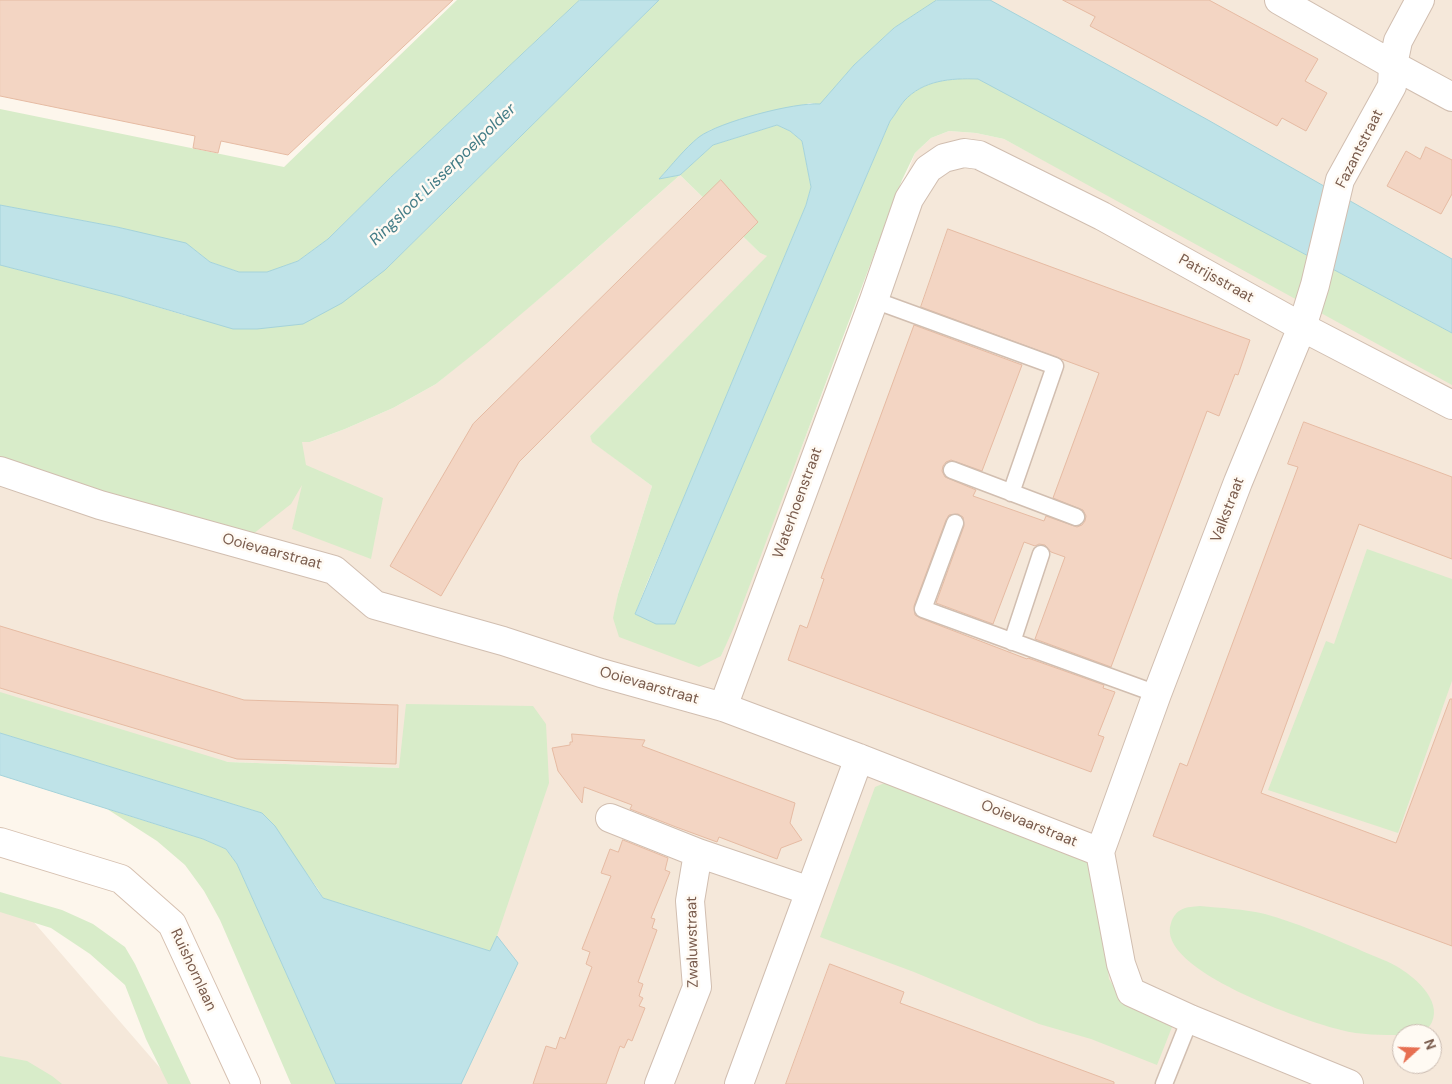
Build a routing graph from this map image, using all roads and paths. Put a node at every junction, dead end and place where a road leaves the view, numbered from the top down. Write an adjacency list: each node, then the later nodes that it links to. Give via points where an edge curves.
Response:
1 (1279, 0): 3 (street)
2 (1420, 0): 3 (street, Fazantstraat, via 1398,41)
3 (1393, 65): 4 (street); 7 (street, Fazantstraat, via 1392,86 1340,180)
4 (1452, 97)
5 (979, 155): 6 (street, Waterhoenstraat, via 964,152 944,158 928,169 908,199); 7 (street, Patrijsstraat, via 1102,216)
6 (874, 300): 11 (lane, via 1055,366); 17 (street, Waterhoenstraat)
7 (1302, 327): 8 (street, Patrijsstraat); 16 (street, Valkstraat, via 1238,482)
8 (1452, 405)
9 (952, 470): 11 (lane)
10 (0, 472): 17 (street, Ooievaarstraat, via 100,505 334,570 375,605)
11 (1011, 493): 12 (lane)
12 (1076, 517)
13 (955, 523): 15 (lane, via 922,610)
14 (1041, 554): 15 (lane)
15 (1012, 642): 16 (lane)
16 (1157, 694): 21 (street, Valkstraat)
17 (723, 707): 18 (street, Ooievaarstraat)
18 (860, 758): 21 (street, Ooievaarstraat); 23 (street)
19 (610, 818): 22 (street)
20 (0, 842): 26 (street, Ruishornlaan, via 121,880 172,924)
21 (1100, 852): 24 (street, via 1121,964 1131,992)
22 (698, 853): 23 (street); 27 (street, Zwaluwstraat, via 690,901 697,987)
23 (810, 892): 28 (street)
24 (1190, 1019): 25 (street); 29 (lane)
25 (1319, 1079): 30 (street)
26 (246, 1084)
27 (660, 1084)
28 (739, 1084)
29 (1164, 1084)
30 (1349, 1084)

